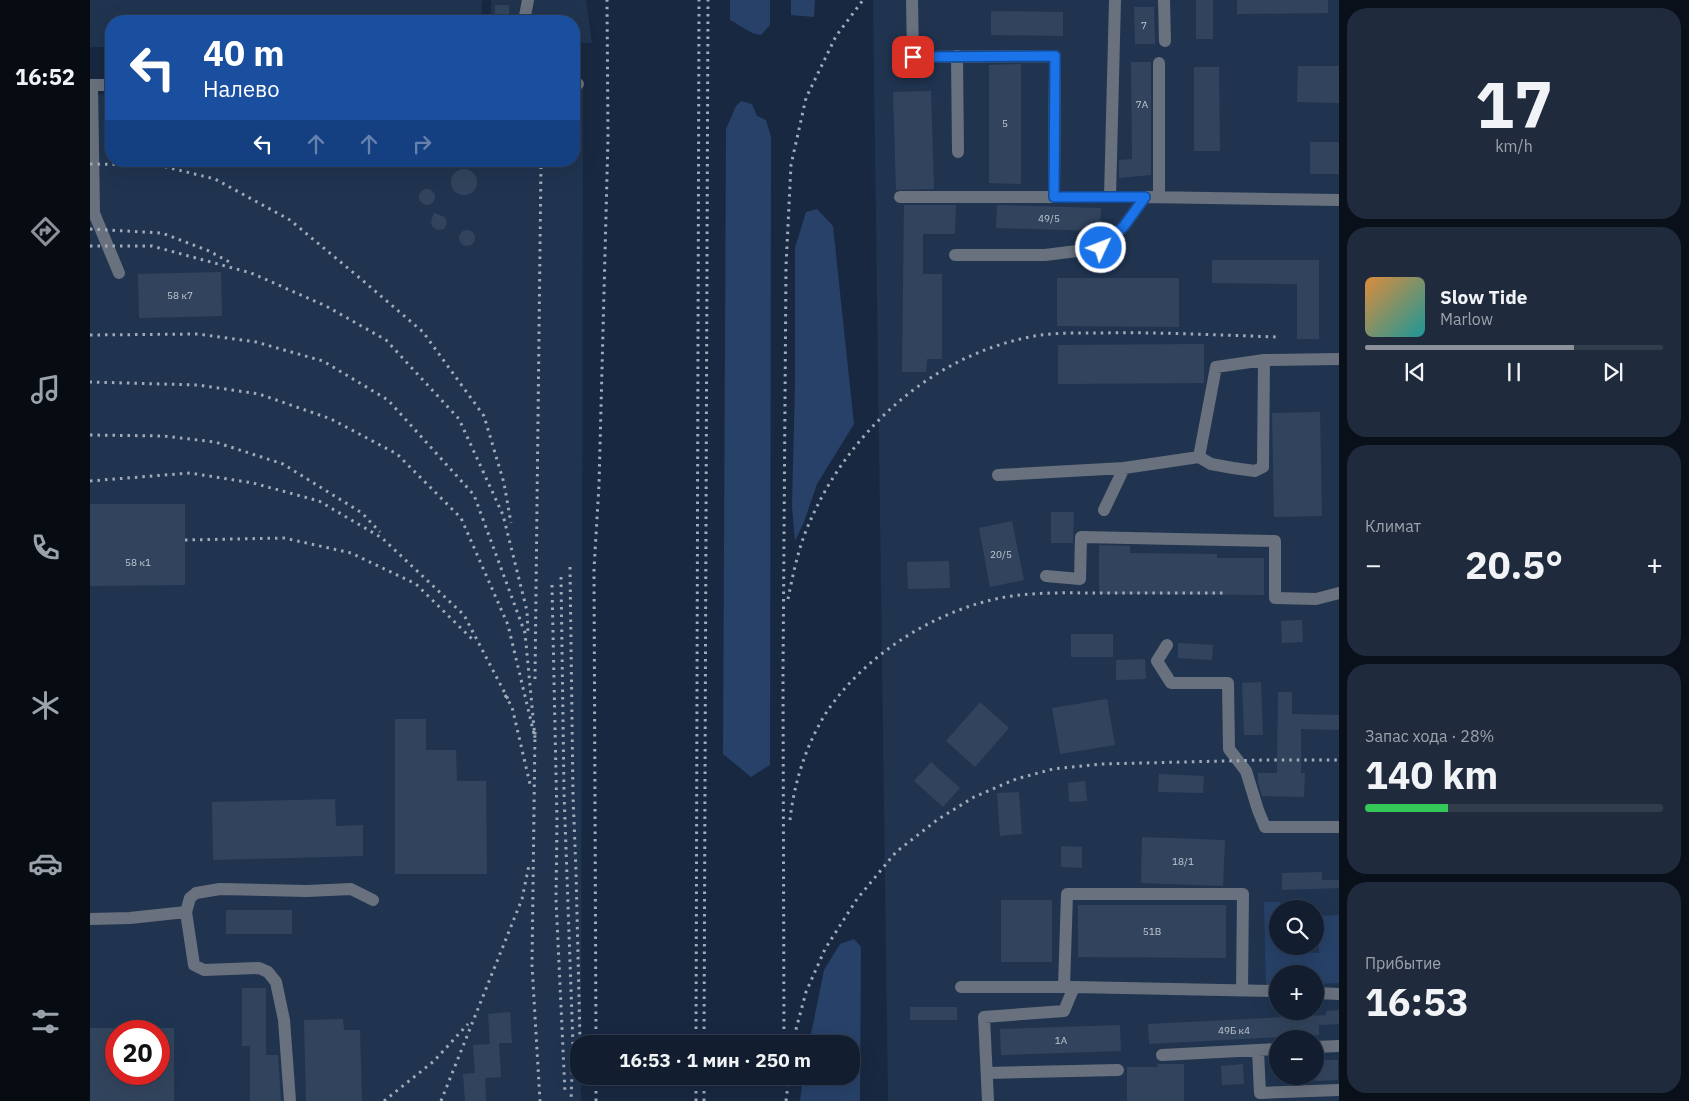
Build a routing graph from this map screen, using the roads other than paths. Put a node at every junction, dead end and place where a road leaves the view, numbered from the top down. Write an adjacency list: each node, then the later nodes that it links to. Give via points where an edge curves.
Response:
1 (528, 0): 5 (lane)
2 (912, 0): 7 (lane, via 913,57)
3 (1115, 0): 14 (lane)
4 (1164, 0): 6 (lane)
5 (525, 15)
6 (1165, 41)
7 (957, 56): 11 (lane); 13 (lane, via 1055,56)
8 (1159, 63): 16 (lane)
9 (91, 85): 10 (lane); 19 (lane, via 94,213)
10 (105, 85)
11 (958, 152)
12 (900, 197): 13 (lane)
13 (1054, 197): 14 (lane)
14 (1110, 197): 15 (lane)
15 (1145, 197): 16 (lane); 18 (lane, via 1124,226 1101,248 1045,255)
16 (1159, 197): 17 (lane)
17 (1339, 200)
18 (955, 255)
19 (119, 273)
20 (1339, 359): 21 (lane)
21 (1264, 360): 22 (lane, via 1216,367); 22 (lane, via 1263,467 1255,470 1233,468 1211,464)
22 (1199, 457): 23 (lane)
23 (1124, 468): 24 (lane); 25 (lane)
24 (998, 475)
25 (1104, 510)
26 (1046, 576): 27 (lane, via 1080,579 1081,537 1275,541 1275,598 1316,599)
27 (1339, 593)
28 (1167, 645): 29 (lane, via 1157,661 1171,683 1228,684 1229,749 1246,772 1265,827)
29 (1339, 826)
30 (373, 900): 31 (lane, via 352,889 220,889 196,893 190,898)
31 (186, 912): 32 (lane); 47 (lane, via 194,966 204,970 259,968 268,972 276,982 284,1020)
32 (90, 919)
33 (960, 987): 34 (lane)
34 (1069, 987): 35 (lane); 35 (lane, via 1067,894 1243,894); 45 (lane, via 1064,1011 984,1016)
35 (1242, 990): 36 (lane)
36 (1269, 992)
37 (1324, 993): 38 (lane)
38 (1339, 994)
39 (1339, 1046): 40 (lane)
40 (1324, 1047)
41 (1269, 1049): 42 (lane)
42 (1258, 1050): 43 (lane); 46 (lane, via 1260,1093)
43 (1162, 1055)
44 (1118, 1070): 45 (lane)
45 (987, 1072): 48 (lane)
46 (1339, 1090)
47 (290, 1101)
48 (988, 1101)

